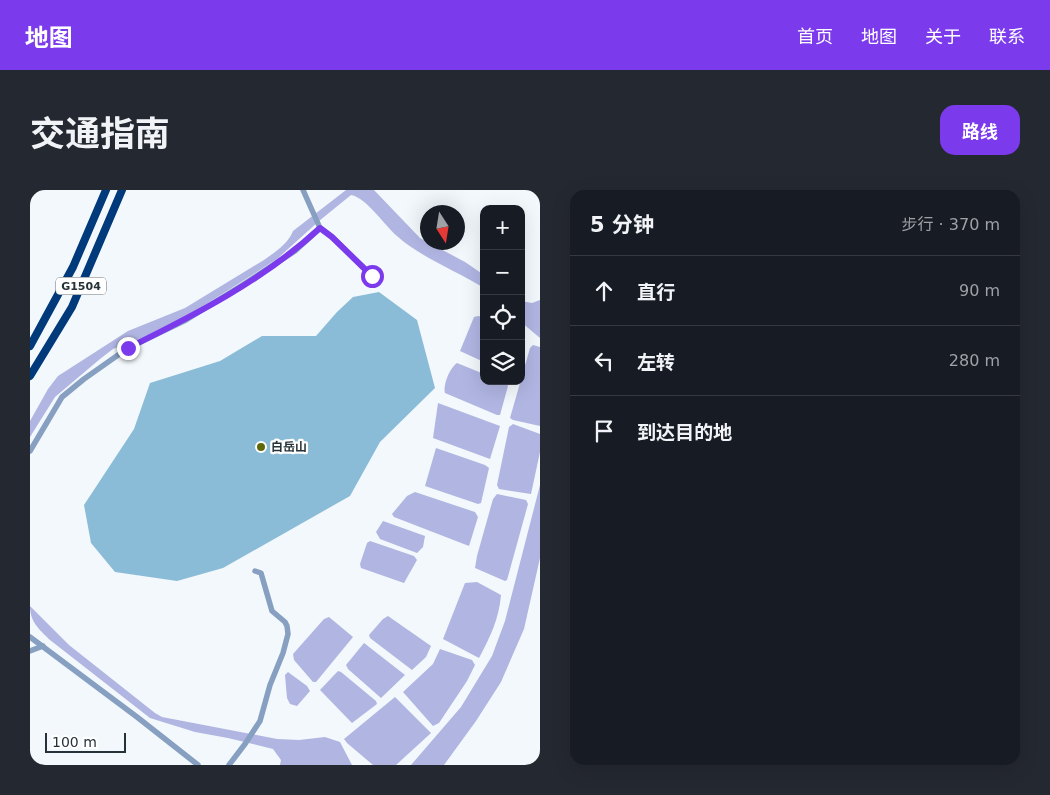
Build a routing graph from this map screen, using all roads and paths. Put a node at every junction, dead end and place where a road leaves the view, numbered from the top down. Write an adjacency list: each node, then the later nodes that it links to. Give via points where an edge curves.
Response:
1 (106, 190): 6 (highway, G1504, via 73,267)
2 (122, 190): 7 (highway, G1504, via 72,306)
3 (303, 190): 4 (street)
4 (319, 226): 5 (street); 8 (street, via 295,251 244,284 186,320 128,348 84,378 62,398)
5 (372, 276)
6 (30, 346)
7 (30, 376)
8 (30, 450)
9 (255, 571): 14 (street, via 261,573 272,611 285,622 288,634 255,730)
10 (30, 637): 11 (street)
11 (42, 646): 12 (street); 13 (street)
12 (30, 651)
13 (198, 765)
14 (229, 765)

